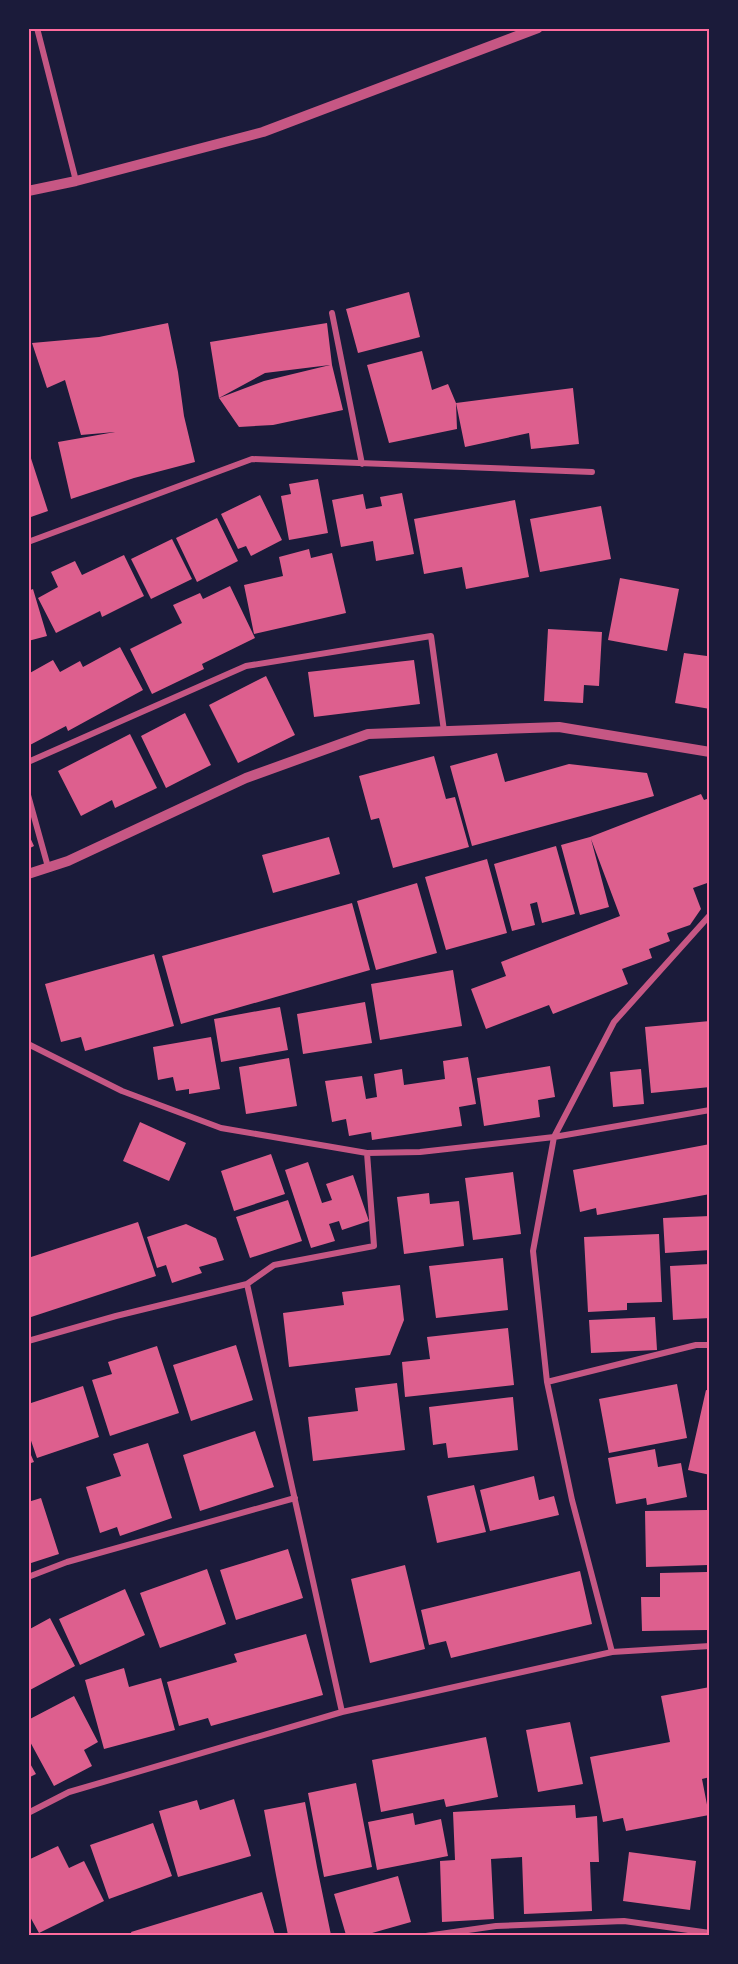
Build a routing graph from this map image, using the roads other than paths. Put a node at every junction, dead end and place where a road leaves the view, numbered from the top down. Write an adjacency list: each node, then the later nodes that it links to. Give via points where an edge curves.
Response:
1 (37, 28): 3 (street)
2 (538, 28): 3 (street, via 263,132)
3 (76, 181): 4 (street)
4 (28, 191)
5 (332, 313): 6 (street)
6 (362, 464): 7 (street); 8 (street, via 252,459)
7 (592, 472)
8 (28, 542)
9 (444, 731): 10 (street, via 559,727); 11 (street, via 431,636 246,666); 13 (street, via 368,734 246,778)
10 (710, 752)
11 (28, 762)
12 (28, 795): 13 (street)
13 (48, 867): 14 (street)
14 (28, 874)
15 (710, 915): 18 (street, via 614,1022)
16 (30, 1047): 19 (street, via 122,1091 221,1128)
17 (710, 1110): 18 (street)
18 (554, 1137): 19 (street, via 420,1152); 23 (street, via 534,1251)
19 (367, 1152): 20 (street, via 374,1246 274,1265)
20 (247, 1284): 21 (street); 24 (street)
21 (28, 1341)
22 (710, 1345): 23 (street, via 696,1345)
23 (547, 1382): 27 (street, via 572,1500)
24 (295, 1498): 25 (street, via 67,1562); 28 (street)
25 (28, 1578)
26 (710, 1646): 27 (street)
27 (612, 1652): 28 (street)
28 (342, 1712): 29 (street, via 69,1792)
29 (28, 1813)
30 (710, 1933): 31 (street, via 624,1921 496,1926)
31 (426, 1935)

